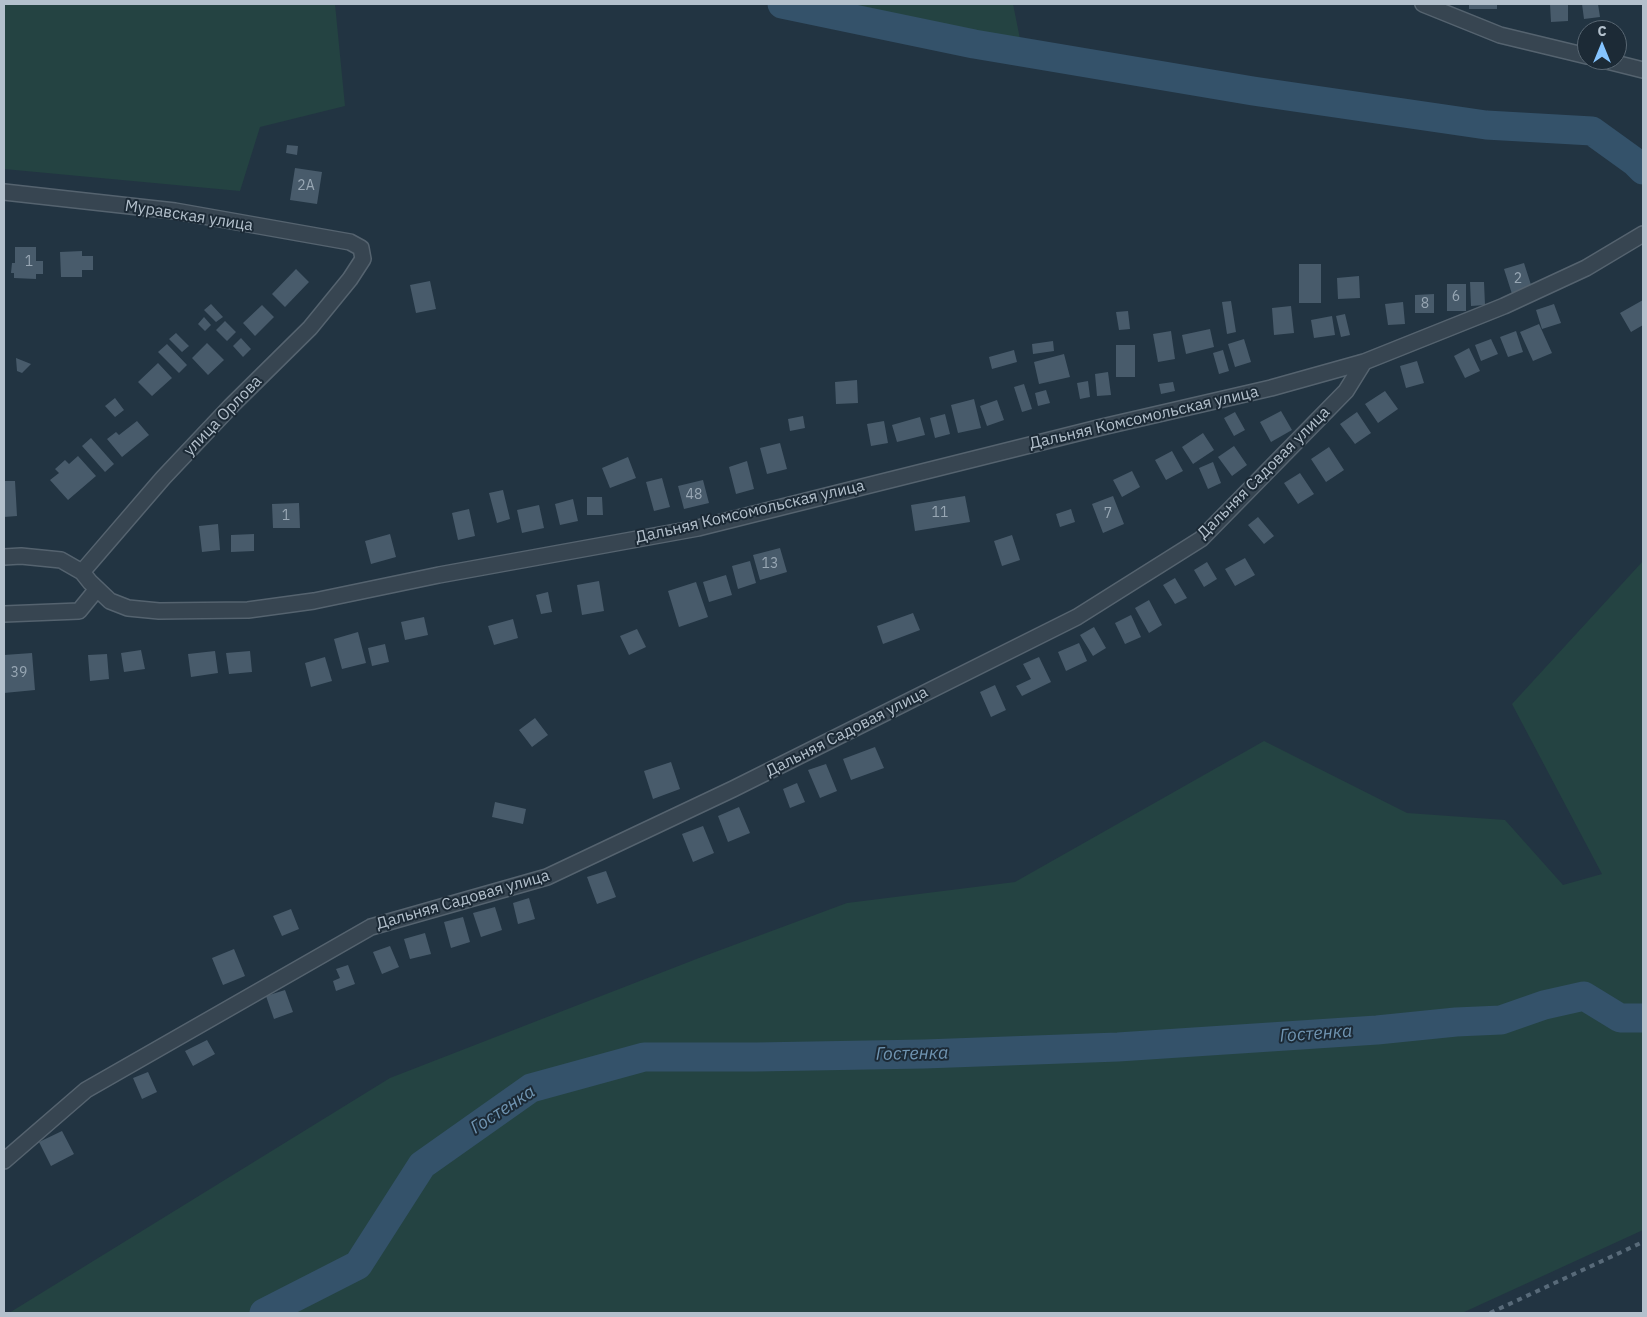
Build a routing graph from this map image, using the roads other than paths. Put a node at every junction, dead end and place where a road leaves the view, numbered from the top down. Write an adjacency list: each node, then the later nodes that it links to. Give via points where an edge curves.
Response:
1 (1423, 4): 2 (street, via 1500,35)
2 (1577, 54)
3 (1627, 66): 4 (street)
4 (1643, 70)
5 (4, 192): 7 (street, Муравская улица, via 175,211 350,242 361,248)
6 (1643, 234): 8 (street, via 1570,276)
7 (363, 259): 10 (street, улица Орлова, via 310,328 163,478)
8 (1364, 362): 11 (street, Дальняя Комсомольская улица, via 1271,388 698,528 314,601 248,610 159,611 128,608 110,601); 13 (street, Дальняя Садовая улица, via 1346,391 1201,539 1078,617 733,789 547,877 371,927 86,1090)
9 (4, 557): 10 (street, via 61,560)
10 (82, 572): 11 (street)
11 (97, 589): 12 (street, via 79,611)
12 (4, 614)
13 (4, 1161)

